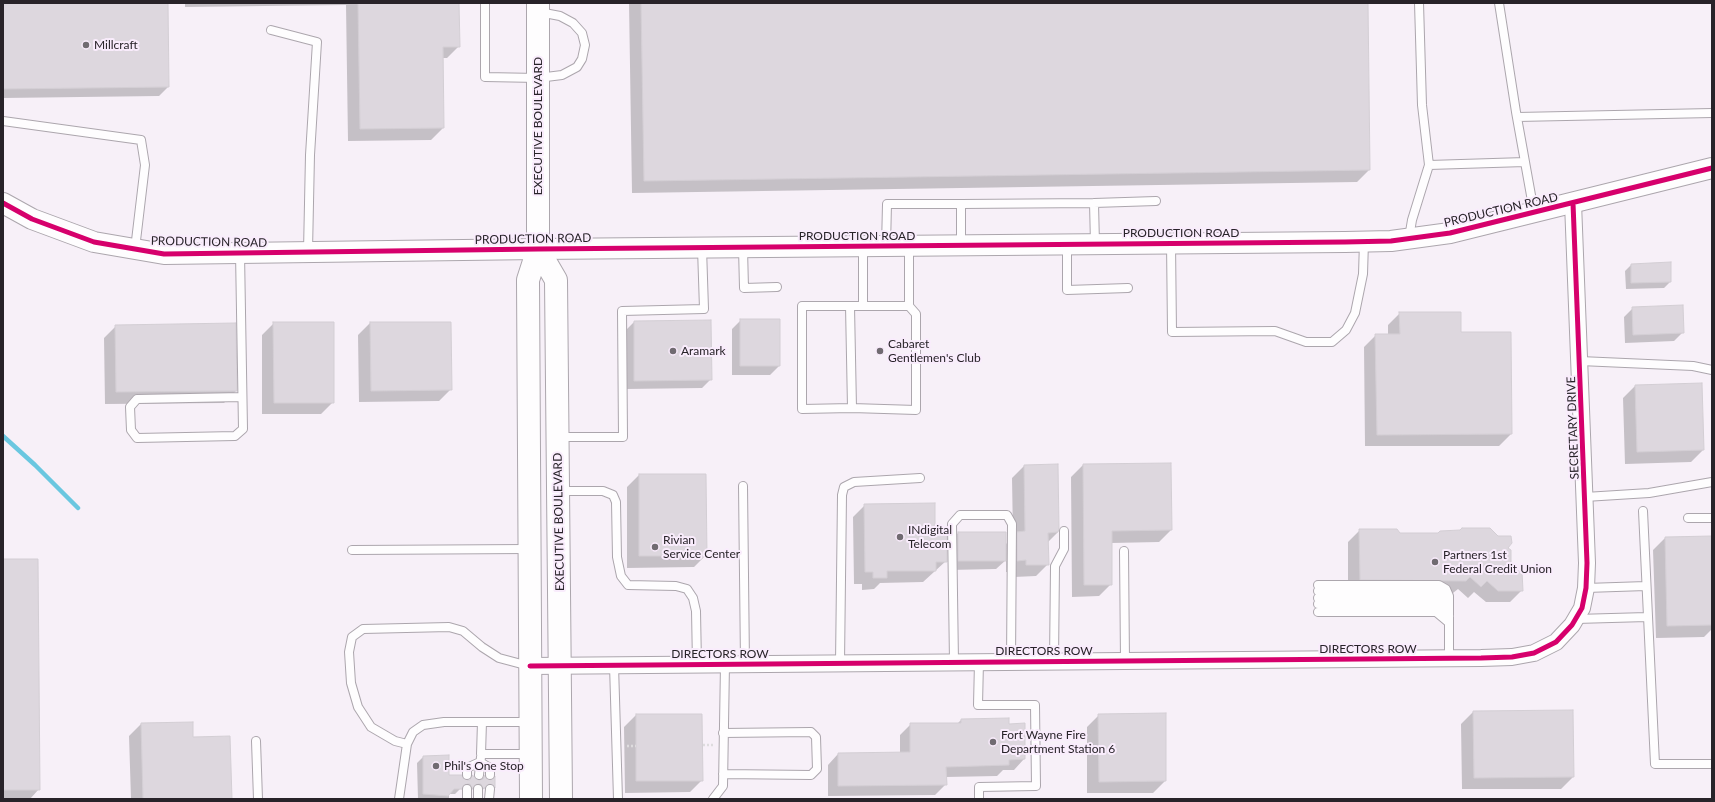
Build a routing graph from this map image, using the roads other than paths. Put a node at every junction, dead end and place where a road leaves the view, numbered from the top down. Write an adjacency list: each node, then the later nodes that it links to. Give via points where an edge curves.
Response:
1 (485, 3): 6 (lane, via 485,77)
2 (1419, 3): 11 (lane, via 1422,105)
3 (1499, 3): 8 (lane)
4 (538, 7): 6 (main road, EXECUTIVE BOULEVARD); 6 (lane, via 573,23 582,33 584,45 582,59 577,67 562,75)
5 (272, 30): 32 (lane, via 317,42 310,155)
6 (538, 78): 30 (main road, EXECUTIVE BOULEVARD)
7 (1712, 113): 8 (lane)
8 (1517, 117): 10 (lane)
9 (3, 121): 31 (lane, via 141,140 145,165)
10 (1526, 162): 11 (lane); 18 (lane)
11 (1429, 165): 19 (lane)
12 (1712, 168): 16 (street, PRODUCTION ROAD)
13 (1156, 201): 15 (lane)
14 (3, 203): 31 (street, PRODUCTION ROAD, via 68,234)
15 (1094, 203): 17 (lane); 22 (lane)
16 (1573, 203): 18 (street, PRODUCTION ROAD); 39 (street, SECRETARY DRIVE)
17 (961, 204): 24 (lane); 26 (lane, via 887,204)
18 (1534, 213): 19 (street, PRODUCTION ROAD, via 1450,233)
19 (1408, 238): 20 (street, PRODUCTION ROAD)
20 (1364, 242): 23 (street, PRODUCTION ROAD); 23 (lane, via 1363,274 1355,313 1346,330 1332,342 1306,342 1275,331 1172,332)
21 (1067, 244): 22 (street, PRODUCTION ROAD); 24 (street, PRODUCTION ROAD); 35 (lane, via 1067,290)
22 (1095, 244): 23 (street, PRODUCTION ROAD)
23 (1171, 244)
24 (961, 245): 27 (street, PRODUCTION ROAD)
25 (863, 246): 26 (street, PRODUCTION ROAD); 29 (street, PRODUCTION ROAD); 37 (lane)
26 (886, 246): 27 (street, PRODUCTION ROAD)
27 (909, 246): 38 (lane)
28 (702, 247): 29 (street, PRODUCTION ROAD); 30 (street, PRODUCTION ROAD); 43 (lane, via 704,309 622,311 623,436)
29 (743, 247): 34 (lane, via 744,288)
30 (538, 249): 32 (street, PRODUCTION ROAD); 43 (main road, EXECUTIVE BOULEVARD, via 556,280); 53 (main road, EXECUTIVE BOULEVARD, via 528,280)
31 (135, 250): 33 (street, PRODUCTION ROAD, via 164,254)
32 (308, 252): 33 (street, PRODUCTION ROAD)
33 (240, 253): 41 (lane)
34 (777, 288)
35 (1128, 288)
36 (850, 306): 37 (lane); 42 (lane); 42 (lane, via 802,306 802,409)
37 (863, 306): 38 (lane)
38 (909, 306): 42 (lane, via 916,314 916,410)
39 (1580, 361): 40 (lane, via 1692,366); 48 (street, SECRETARY DRIVE)
40 (1712, 370)
41 (242, 397): 41 (lane, via 243,429 235,436 138,438 131,430 130,407 137,399)
42 (852, 408)
43 (558, 436): 47 (main road, EXECUTIVE BOULEVARD)
44 (920, 478): 70 (lane, via 854,482 844,487)
45 (1712, 482): 48 (lane, via 1649,493)
46 (743, 486): 73 (lane)
47 (559, 491): 71 (lane, via 603,491 613,495 616,502 617,556 621,576 628,585 676,586 686,589 693,598 696,611); 74 (main road, EXECUTIVE BOULEVARD)
48 (1585, 497): 57 (street, SECRETARY DRIVE)
49 (1643, 511): 56 (lane)
50 (1688, 518): 51 (lane)
51 (1712, 518)
52 (1064, 531): 65 (lane, via 1064,549 1055,566)
53 (529, 549): 54 (lane); 76 (main road, EXECUTIVE BOULEVARD)
54 (352, 550)
55 (1124, 551): 66 (lane)
56 (1646, 586): 57 (lane); 60 (lane)
57 (1586, 588): 61 (street, SECRETARY DRIVE, via 1582,608)
58 (1318, 598): 59 (lane, via 1437,598); 59 (lane, via 1439,585 1446,589); 62 (lane, via 1437,604)
59 (1449, 604): 62 (lane)
60 (1648, 617): 61 (lane); 84 (lane, via 1655,764)
61 (1576, 619): 63 (street, SECRETARY DRIVE)
62 (1449, 620): 64 (lane)
63 (1556, 642): 64 (street, DIRECTORS ROW, via 1534,653 1512,658)
64 (1449, 658): 66 (street, DIRECTORS ROW)
65 (1054, 661): 66 (street, DIRECTORS ROW); 69 (street, DIRECTORS ROW)
66 (1125, 661)
67 (954, 662): 68 (street, DIRECTORS ROW); 69 (lane, via 952,524 960,516 1007,515 1012,524); 70 (street, DIRECTORS ROW)
68 (979, 662): 69 (street, DIRECTORS ROW); 101 (lane, via 978,705 1035,705 1036,786 979,787)
69 (1011, 662)
70 (840, 663): 73 (street, DIRECTORS ROW)
71 (697, 664): 72 (street, DIRECTORS ROW); 75 (street, DIRECTORS ROW)
72 (725, 664): 73 (street, DIRECTORS ROW); 79 (lane)
73 (745, 664)
74 (561, 665): 75 (street, DIRECTORS ROW); 76 (street, DIRECTORS ROW); 98 (main road, EXECUTIVE BOULEVARD)
75 (614, 665): 99 (lane)
76 (530, 666): 78 (main road, EXECUTIVE BOULEVARD); 81 (lane, via 499,658 463,631 449,627 364,629 352,637 349,652 352,683 358,707 371,727)
77 (482, 722): 78 (lane); 81 (lane, via 423,725 413,732); 83 (lane)
78 (530, 722): 82 (main road, EXECUTIVE BOULEVARD)
79 (724, 734): 85 (lane); 85 (lane, via 811,732 816,737 817,769 811,774)
80 (256, 741): 92 (lane)
81 (406, 744): 93 (lane)
82 (531, 754): 83 (lane); 97 (main road, EXECUTIVE BOULEVARD)
83 (481, 758): 86 (lane, via 467,768); 87 (lane); 88 (lane, via 490,768)
84 (1712, 764)
85 (723, 774): 100 (lane, via 723,786)
86 (467, 775)
87 (479, 775)
88 (490, 775)
89 (467, 789): 94 (lane)
90 (478, 789): 95 (lane)
91 (490, 789): 96 (lane)
92 (258, 799)
93 (399, 799)
94 (467, 799)
95 (478, 799)
96 (489, 799)
97 (531, 799)
98 (561, 799)
99 (618, 799)
100 (713, 799)
101 (979, 799)

